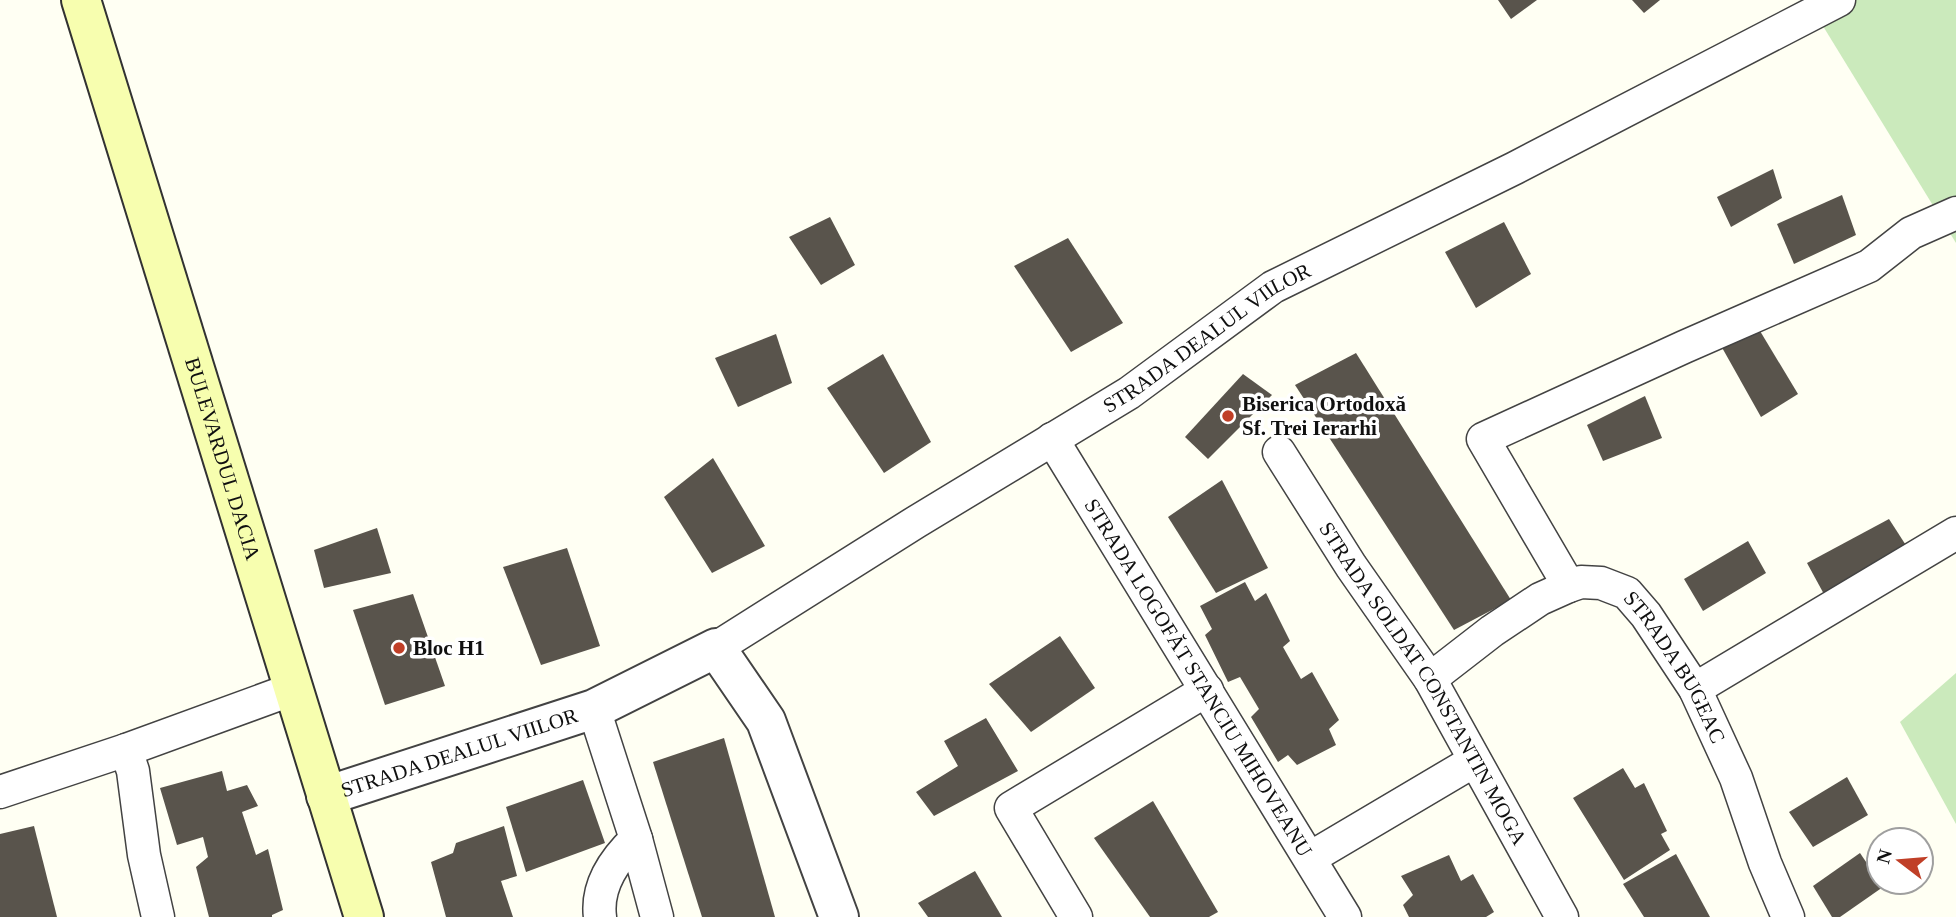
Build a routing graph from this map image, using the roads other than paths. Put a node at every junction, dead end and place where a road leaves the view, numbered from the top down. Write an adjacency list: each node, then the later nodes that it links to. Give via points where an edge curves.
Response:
1 (81, 0): 10 (main road, BULEVARDUL DACIA)
2 (1839, 0): 4 (street, STRADA DEALUL VIILOR, via 1273,287 1129,393)
3 (1956, 213): 7 (street, via 1911,233 1869,266 1483,439)
4 (1052, 439): 8 (street, STRADA DEALUL VIILOR); 12 (street, STRADA LOGOFĂT STANCIU MIHOVEANU)
5 (1279, 452): 9 (street, STRADA SOLDAT CONSTANTIN MOGA)
6 (1956, 533): 11 (street)
7 (1569, 586): 9 (street, STRADA BUGEAC, via 1492,631); 11 (street, STRADA BUGEAC, via 1601,583 1628,593)
8 (716, 648): 13 (street, STRADA DEALUL VIILOR); 24 (street, via 766,721)
9 (1430, 679): 15 (street, STRADA SOLDAT CONSTANTIN MOGA)
10 (293, 689): 14 (street); 17 (main road, BULEVARDUL DACIA)
11 (1695, 689): 28 (street, STRADA BUGEAC, via 1735,778)
12 (1207, 690): 19 (street, STRADA LOGOFĂT STANCIU MIHOVEANU); 25 (street, via 1011,808)
13 (594, 709): 17 (street, STRADA DEALUL VIILOR); 18 (street, STRADA DEALUL VIILOR)
14 (126, 750): 16 (street); 20 (street)
15 (1474, 761): 19 (street); 27 (street, STRADA SOLDAT CONSTANTIN MOGA)
16 (0, 792)
17 (326, 796): 21 (main road, BULEVARDUL DACIA)
18 (636, 839): 22 (street, via 606,877); 23 (street, STRADA DEALUL VIILOR)
19 (1310, 858): 26 (street, STRADA LOGOFĂT STANCIU MIHOVEANU)
20 (158, 917)
21 (365, 917)
22 (600, 917)
23 (657, 917)
24 (839, 917)
25 (1076, 917)
26 (1345, 917)
27 (1562, 917)
28 (1787, 917)

